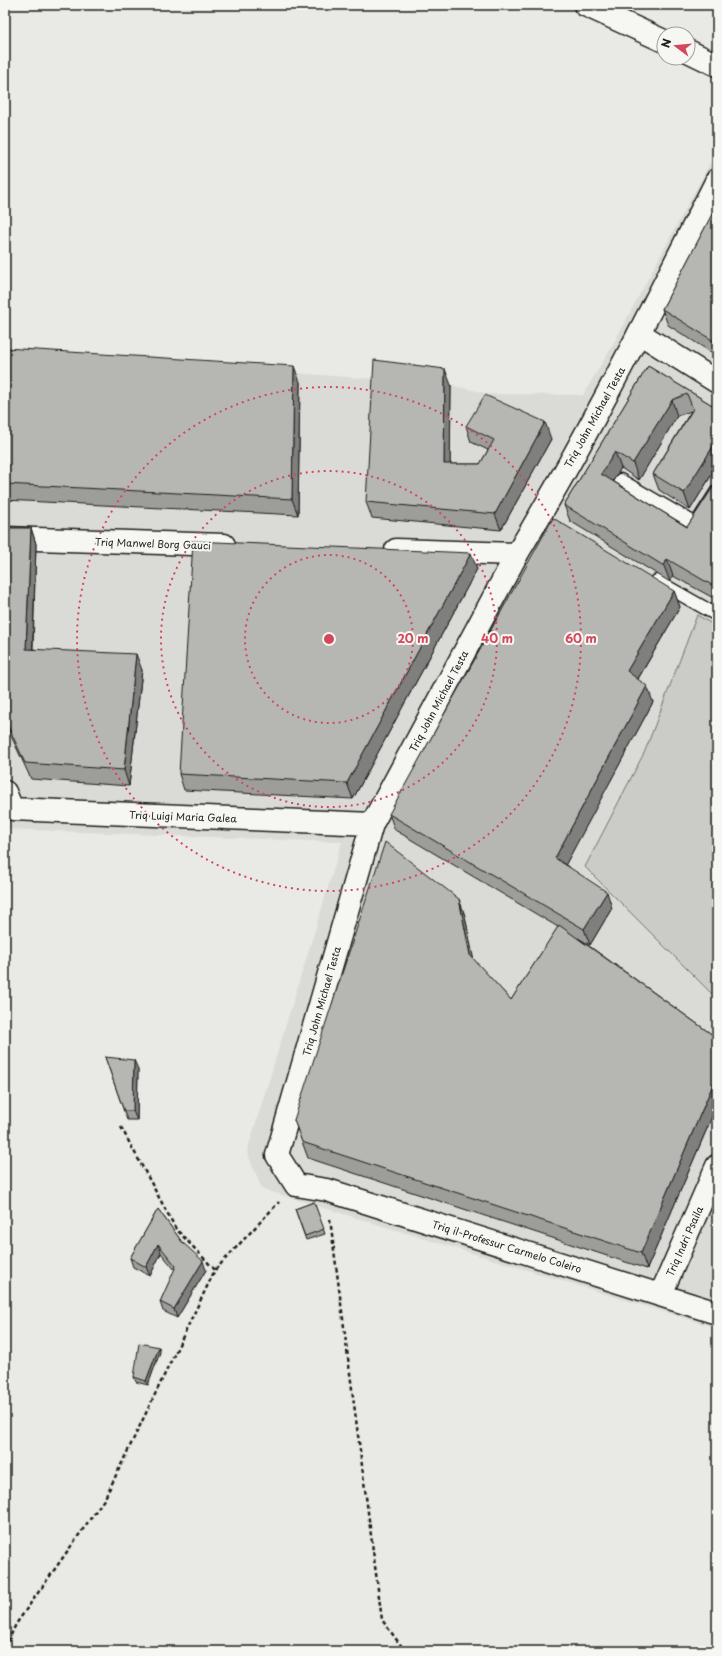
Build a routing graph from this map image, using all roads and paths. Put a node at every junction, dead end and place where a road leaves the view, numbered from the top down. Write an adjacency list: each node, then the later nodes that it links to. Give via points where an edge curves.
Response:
1 (585, 5): 2 (street)
2 (656, 37)
3 (696, 55): 4 (street)
4 (717, 65)
5 (717, 180): 6 (street, Triq John Michael Testa)
6 (639, 334): 7 (street); 13 (street, Triq John Michael Testa, via 544,517)
7 (717, 382)
8 (620, 480): 9 (lane, via 696,524)
9 (717, 491)
10 (5, 538): 11 (street, Triq Manwel Borg Gauci)
11 (241, 546)
12 (375, 550): 13 (street)
13 (517, 554): 17 (street, Triq John Michael Testa)
14 (649, 576): 15 (lane)
15 (717, 615)
16 (5, 792): 17 (street, Triq Luigi Maria Galea, via 12,809)
17 (372, 824): 20 (street, Triq John Michael Testa, via 277,1155)
18 (121, 1127): 22 (path, via 176,1229)
19 (717, 1166): 23 (street, Triq Indrì Psaila)
20 (296, 1185): 21 (street, Triq il-Professur Carmelo Coleiro); 22 (path)
21 (327, 1190): 23 (street, Triq il-Professur Carmelo Coleiro); 26 (path, via 382,1620)
22 (215, 1270): 25 (path, via 105,1498 16,1624)
23 (660, 1294): 24 (street, Triq il-Professur Carmelo Coleiro)
24 (717, 1313)
25 (5, 1648)
26 (405, 1651)

